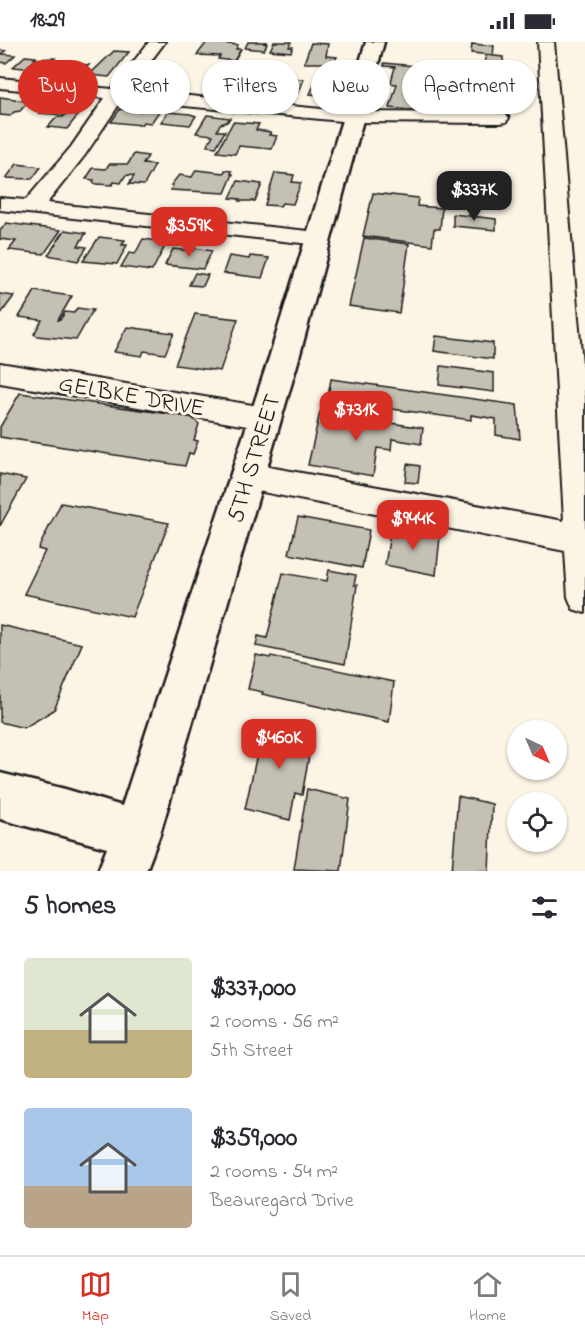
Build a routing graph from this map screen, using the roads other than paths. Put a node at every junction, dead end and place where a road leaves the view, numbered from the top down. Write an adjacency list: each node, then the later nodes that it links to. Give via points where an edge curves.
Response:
1 (157, 42): 4 (street)
2 (375, 42): 9 (main road, 5TH STREET)
3 (546, 42): 17 (street)
4 (143, 60)
5 (0, 83): 6 (street)
6 (110, 93)
7 (190, 101): 9 (street)
8 (110, 104): 12 (street)
9 (352, 117): 10 (street); 13 (main road, 5TH STREET)
10 (500, 118)
11 (0, 204): 12 (street)
12 (31, 208): 13 (street)
13 (319, 238): 15 (main road, 5TH STREET)
14 (0, 373): 15 (street, GELBKE DRIVE)
15 (265, 418): 16 (main road, 5TH STREET)
16 (247, 476): 17 (street); 20 (main road, 5TH STREET)
17 (583, 539): 18 (street)
18 (585, 597)
19 (0, 796): 20 (main road, via 65,812)
20 (129, 852)

